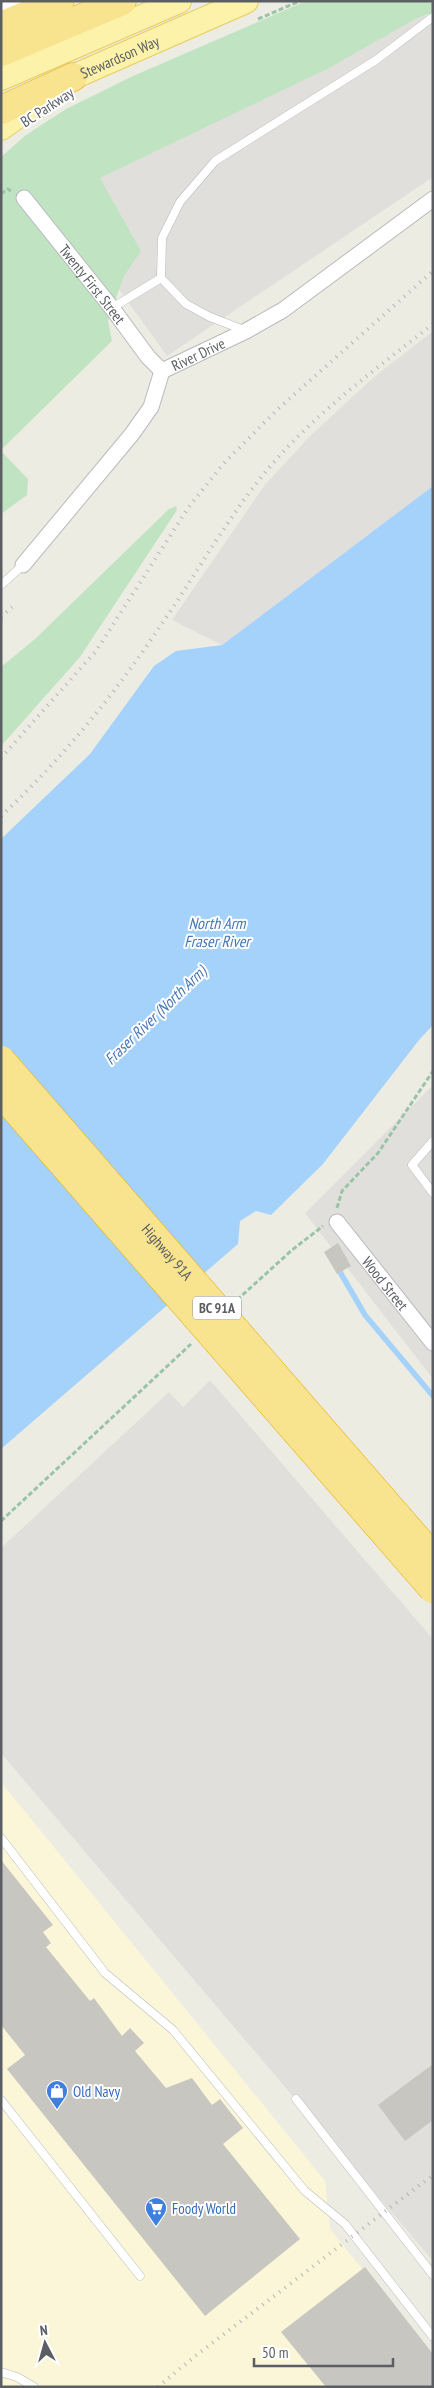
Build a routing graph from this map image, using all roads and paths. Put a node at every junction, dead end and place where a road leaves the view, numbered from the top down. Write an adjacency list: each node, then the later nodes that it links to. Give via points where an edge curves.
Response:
1 (19, 1): 6 (street)
2 (60, 1): 9 (highway)
3 (122, 1): 10 (highway)
4 (179, 1): 12 (main road, Stewardson Way)
5 (300, 1): 7 (path)
6 (1, 9)
7 (250, 11): 11 (main road, Stewardson Way)
8 (433, 17): 17 (lane, via 376,60 215,161 180,202 162,238)
9 (1, 26)
10 (1, 52)
11 (73, 77): 13 (highway); 14 (main road, Stewardson Way)
12 (1, 78)
13 (1, 110)
14 (1, 128)
15 (24, 198): 18 (street, Twenty First Street)
16 (433, 199): 19 (street, River Drive, via 283,310)
17 (161, 278): 18 (lane); 19 (lane, via 186,304)
18 (112, 308): 20 (street, Twenty First Street)
19 (246, 331): 20 (street, River Drive)
20 (162, 371): 21 (street, River Drive, via 151,407 132,434)
21 (23, 565): 22 (lane)
22 (1, 585)
23 (1, 1060): 33 (highway, Highway 91A / BC 91A, bridge)
24 (433, 1071): 28 (path, via 378,1153 342,1191 337,1203)
25 (1, 1092): 34 (highway, Highway 91A / BC 91A, bridge)
26 (433, 1141): 27 (lane, via 412,1165)
27 (433, 1193)
28 (337, 1222): 29 (path, via 320,1227); 31 (street, Wood Street)
29 (235, 1302)
30 (192, 1342): 32 (path)
31 (433, 1343)
32 (1, 1521)
33 (433, 1557)
34 (433, 1589)
35 (1, 1838): 40 (lane, via 105,1972 173,2030 305,2191 345,2224)
36 (1, 2100): 39 (lane)
37 (296, 2100): 38 (lane)
38 (433, 2275)
39 (140, 2276)
40 (433, 2337)
41 (1, 2372): 42 (lane)
42 (34, 2387)

